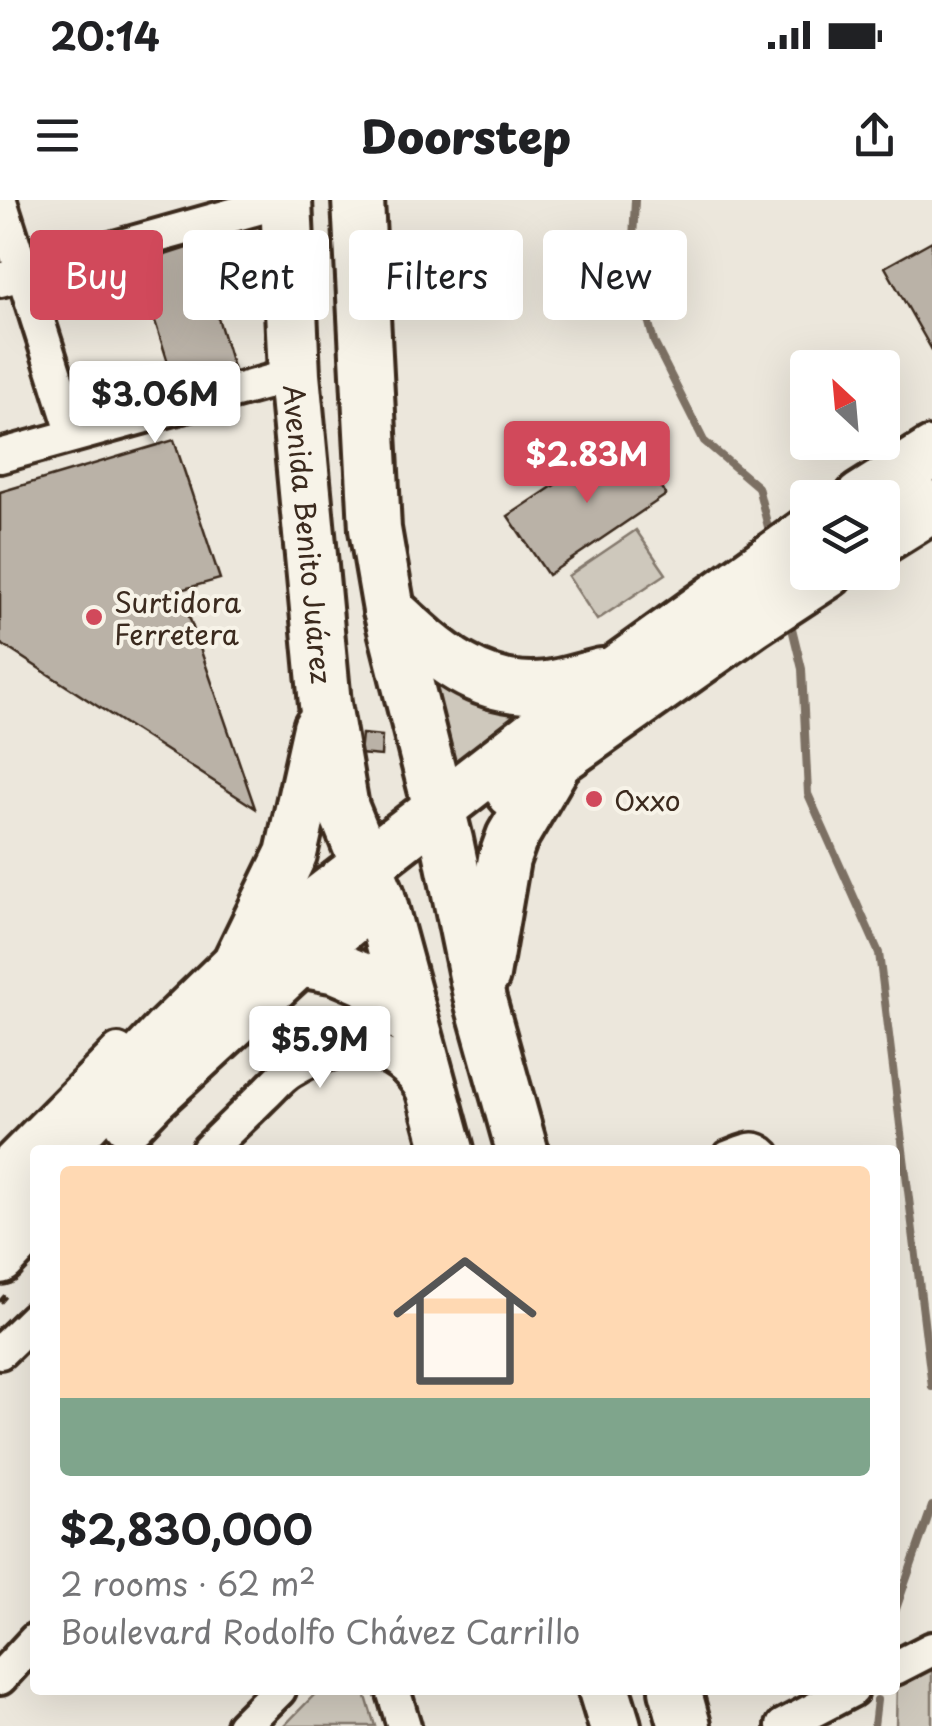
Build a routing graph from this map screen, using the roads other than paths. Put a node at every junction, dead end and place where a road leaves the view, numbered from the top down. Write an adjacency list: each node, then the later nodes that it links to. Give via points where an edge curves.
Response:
1 (286, 200): 4 (street); 5 (main road, Avenida Benito Juárez)
2 (358, 200): 14 (main road, via 375,529)
3 (0, 201): 4 (street)
4 (11, 276): 6 (street)
5 (294, 375): 6 (street); 16 (main road, Avenida Benito Juárez)
6 (74, 436): 8 (street)
7 (932, 454): 9 (main road)
8 (0, 456)
9 (891, 480)
10 (932, 507): 11 (main road)
11 (900, 527)
12 (790, 566): 15 (main road, via 751,572)
13 (790, 587): 17 (main road, via 752,622)
14 (390, 610): 15 (main road, via 432,651 468,674 508,686 546,687); 18 (main road)
15 (616, 671): 18 (main road)
16 (325, 704): 19 (main road, Avenida Benito Juárez, via 343,808); 21 (main road, via 291,854)
17 (557, 760): 18 (main road); 22 (main road, via 504,859)
18 (443, 823): 19 (main road); 22 (main road)
19 (372, 880): 20 (main road); 21 (main road); 23 (main road, Avenida Benito Juárez)
20 (299, 961): 23 (main road, via 368,981); 26 (main road)
21 (237, 964): 25 (main road); 31 (street, via 186,986)
22 (480, 1000): 28 (main road)
23 (413, 1025): 24 (main road, Avenida Benito Juárez)
24 (444, 1135): 27 (street, via 402,1064 355,1048 290,1070)
25 (62, 1145)
26 (107, 1145)
27 (213, 1145)
28 (521, 1145)
29 (738, 1145): 30 (lane)
30 (766, 1145)
31 (0, 1170)
32 (30, 1178): 33 (main road)
33 (0, 1210)
34 (30, 1226): 35 (main road)
35 (0, 1258)
36 (30, 1323): 37 (street)
37 (0, 1352)
38 (30, 1645): 41 (street)
39 (932, 1648): 40 (street)
40 (900, 1665)
41 (0, 1678)
42 (274, 1695): 47 (street)
43 (395, 1695): 48 (street)
44 (606, 1695): 49 (main road)
45 (676, 1695): 50 (main road)
46 (842, 1695): 51 (street)
47 (243, 1726)
48 (404, 1726)
49 (615, 1726)
50 (685, 1726)
51 (783, 1726)

